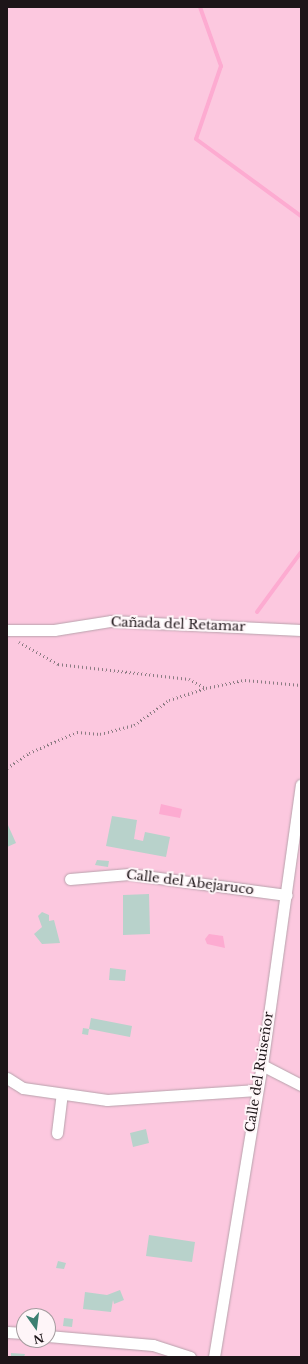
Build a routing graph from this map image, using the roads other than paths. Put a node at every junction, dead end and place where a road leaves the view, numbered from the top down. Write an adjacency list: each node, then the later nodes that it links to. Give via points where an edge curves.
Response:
1 (301, 630): 2 (street, Cañada del Retamar, via 110,621)
2 (10, 635)
3 (301, 785): 4 (street, Calle del Ruiseñor)
4 (297, 843): 6 (street, Calle del Ruiseñor)
5 (70, 879): 6 (street, Calle del Abejaruco, via 129,874)
6 (287, 895): 7 (street, Calle del Ruiseñor)
7 (262, 1065): 9 (street); 10 (street, Calle del Ruiseñor)
8 (7, 1078): 11 (street, via 23,1088)
9 (301, 1085)
10 (257, 1090): 11 (street, via 107,1100); 15 (street, Calle del Ruiseñor)
11 (62, 1094): 12 (street)
12 (57, 1133)
13 (56, 1337): 14 (street, via 153,1345)
14 (190, 1357)
15 (214, 1357)

